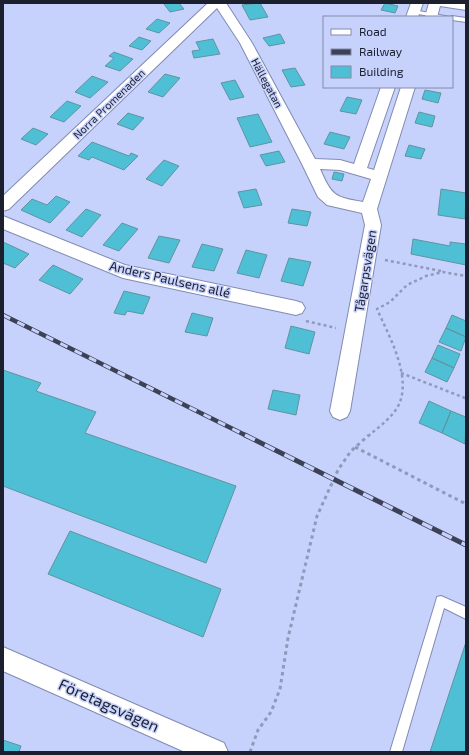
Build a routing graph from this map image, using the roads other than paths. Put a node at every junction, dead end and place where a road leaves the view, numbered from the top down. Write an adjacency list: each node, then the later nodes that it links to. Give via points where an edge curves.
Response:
1 (215, 3): 15 (street, Norra Promenaden)
2 (220, 3): 12 (street, Hällegatan, via 246,43)
3 (444, 3): 4 (street)
4 (466, 6)
5 (414, 11): 6 (lane)
6 (432, 12): 7 (lane)
7 (444, 16)
8 (453, 18): 9 (lane)
9 (466, 20)
10 (388, 88): 13 (street)
11 (408, 88): 14 (street, Tågarpsvägen)
12 (310, 164): 13 (street, via 340,165); 16 (street, Hällegatan, via 323,192 333,201)
13 (359, 170): 14 (street)
14 (380, 176): 16 (street, Tågarpsvägen)
15 (3, 205)
16 (369, 209): 19 (street, Tågarpsvägen, via 372,224 368,257)
17 (3, 222): 18 (street, Anders Paulsens allé, via 123,271)
18 (296, 308)
19 (340, 411)
20 (466, 613): 23 (lane, via 441,601)
21 (3, 659): 22 (street, Företagsvägen)
22 (215, 752)
23 (396, 752)

